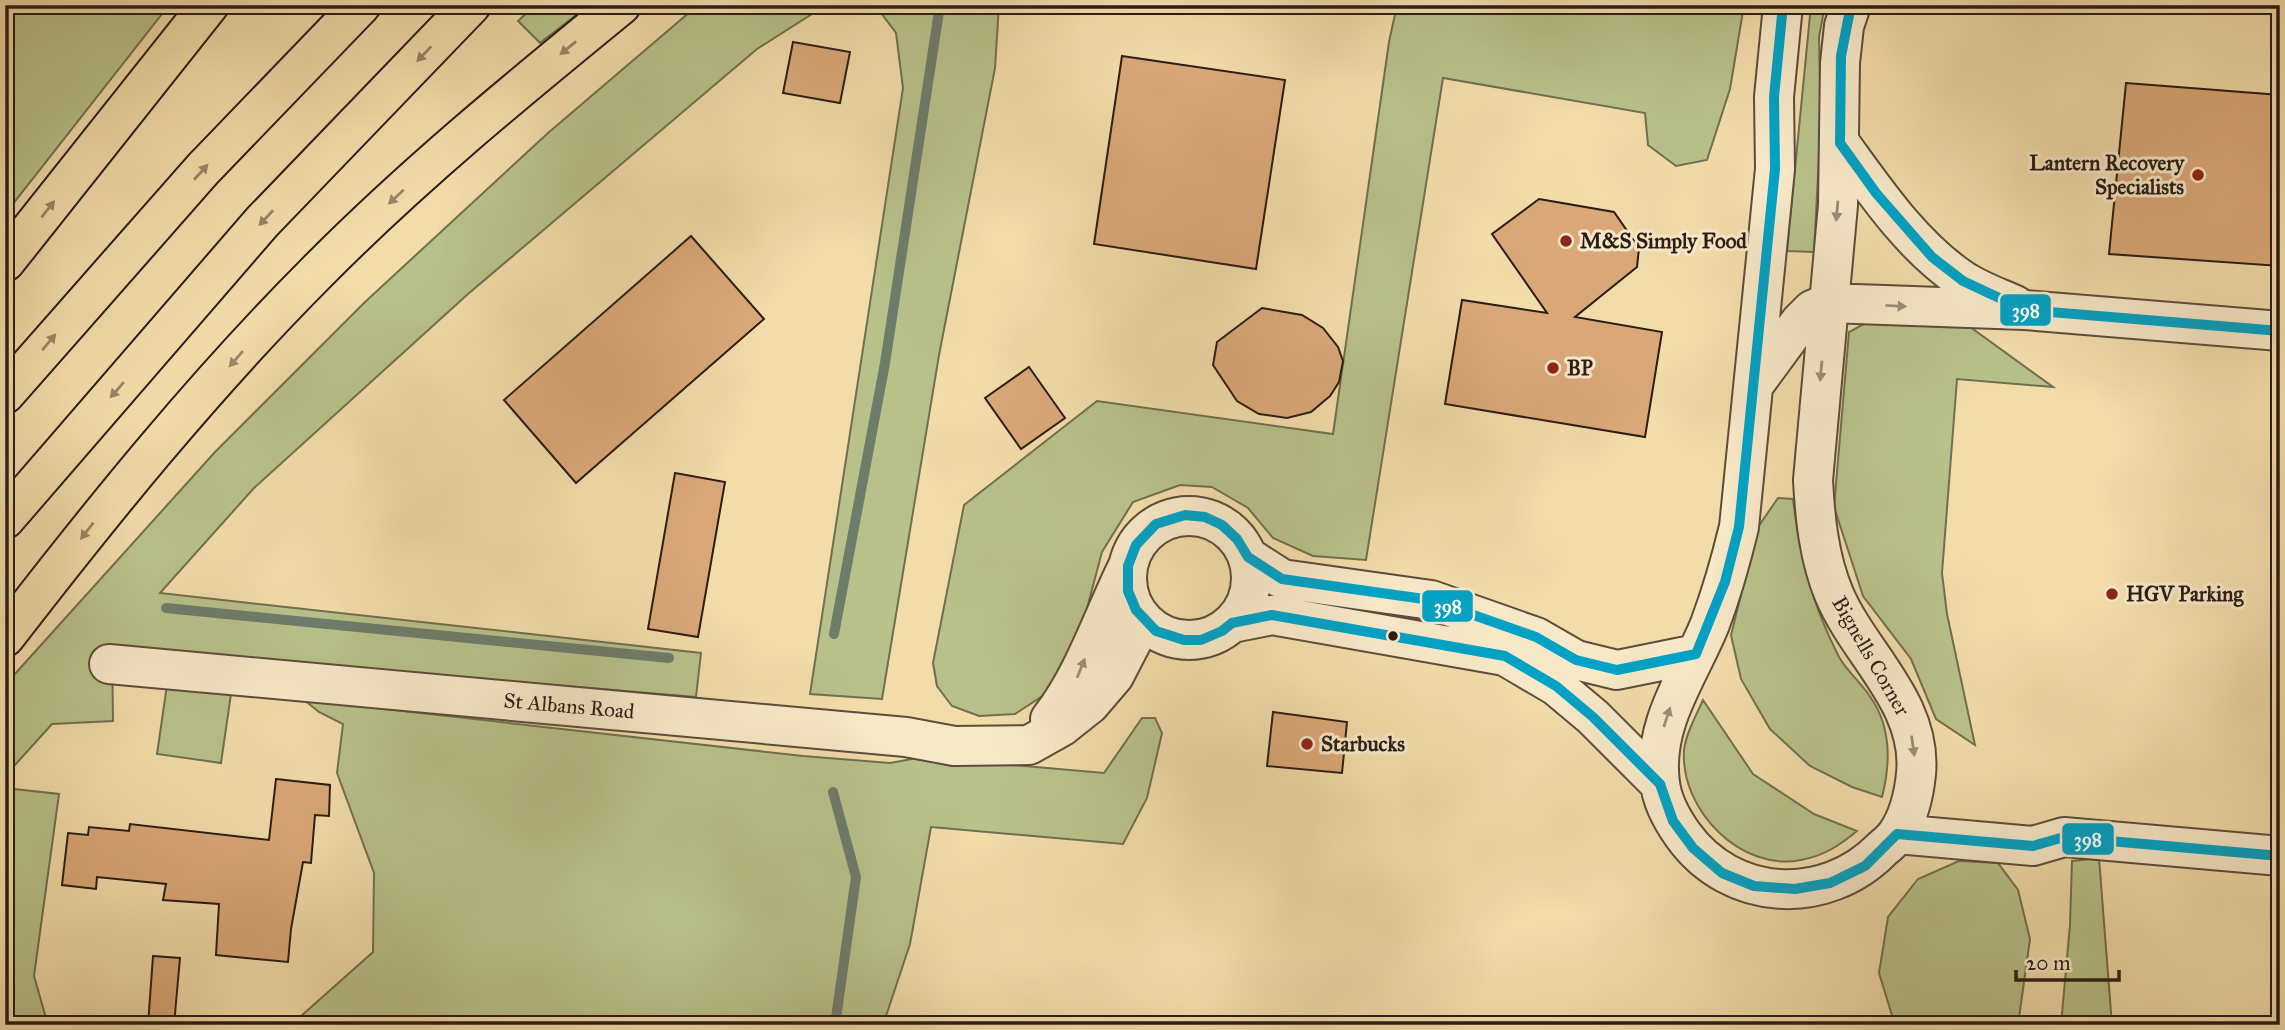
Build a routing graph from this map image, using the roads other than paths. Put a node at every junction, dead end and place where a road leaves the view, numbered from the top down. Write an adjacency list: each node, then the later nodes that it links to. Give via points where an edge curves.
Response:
1 (209, 5): 8 (highway, one-way to 1)
2 (361, 5): 13 (highway, one-way to 2, via 203,169)
3 (471, 5): 14 (highway, one-way to 14, via 262,222)
4 (621, 5): 19 (highway, one-way to 19, via 437,160 319,270 95,520)
5 (1783, 5): 12 (street, Bignells Corner, via 1774,97 1775,169)
6 (1851, 5): 7 (street, Bignells Corner, via 1840,63)
7 (1840, 143): 9 (street, Bignells Corner, one-way to 9); 10 (street, via 1933,257 1963,281)
8 (5, 262)
9 (1828, 303): 10 (street, one-way to 10); 12 (street, via 1800,322); 24 (street, Bignells Corner, one-way to 24, via 1813,480 1815,517 1834,593 1907,716 1916,772 1911,803)
10 (2025, 310): 11 (street)
11 (2280, 331)
12 (1755, 384): 20 (street, Bignells Corner, via 1739,527 1725,582)
13 (5, 394)
14 (5, 519)
15 (1248, 557): 16 (street, via 1222,525 1185,515 1156,524 1136,545); 18 (street, via 1248,597); 20 (street, via 1282,579 1431,600 1536,637 1576,660 1617,670)
16 (1128, 566): 17 (street, via 1128,591); 22 (street, one-way to 16, via 1078,678)
17 (1143, 620): 18 (street, via 1156,631 1184,640 1201,640); 22 (street, St Albans Road, via 1114,676 1090,704)
18 (1232, 623): 23 (street, via 1272,615 1505,656 1556,686)
19 (5, 637)
20 (1696, 654): 23 (street, Bignells Corner, one-way to 20, via 1659,743 1673,699)
21 (109, 664): 22 (street, St Albans Road, via 905,737 954,746)
22 (1030, 745)
23 (1660, 784): 24 (street, Bignells Corner, via 1673,821 1693,848 1722,873 1754,886 1795,889 1830,883 1865,866)
24 (1897, 834): 25 (street, via 2033,846 2064,836)
25 (2280, 856)

